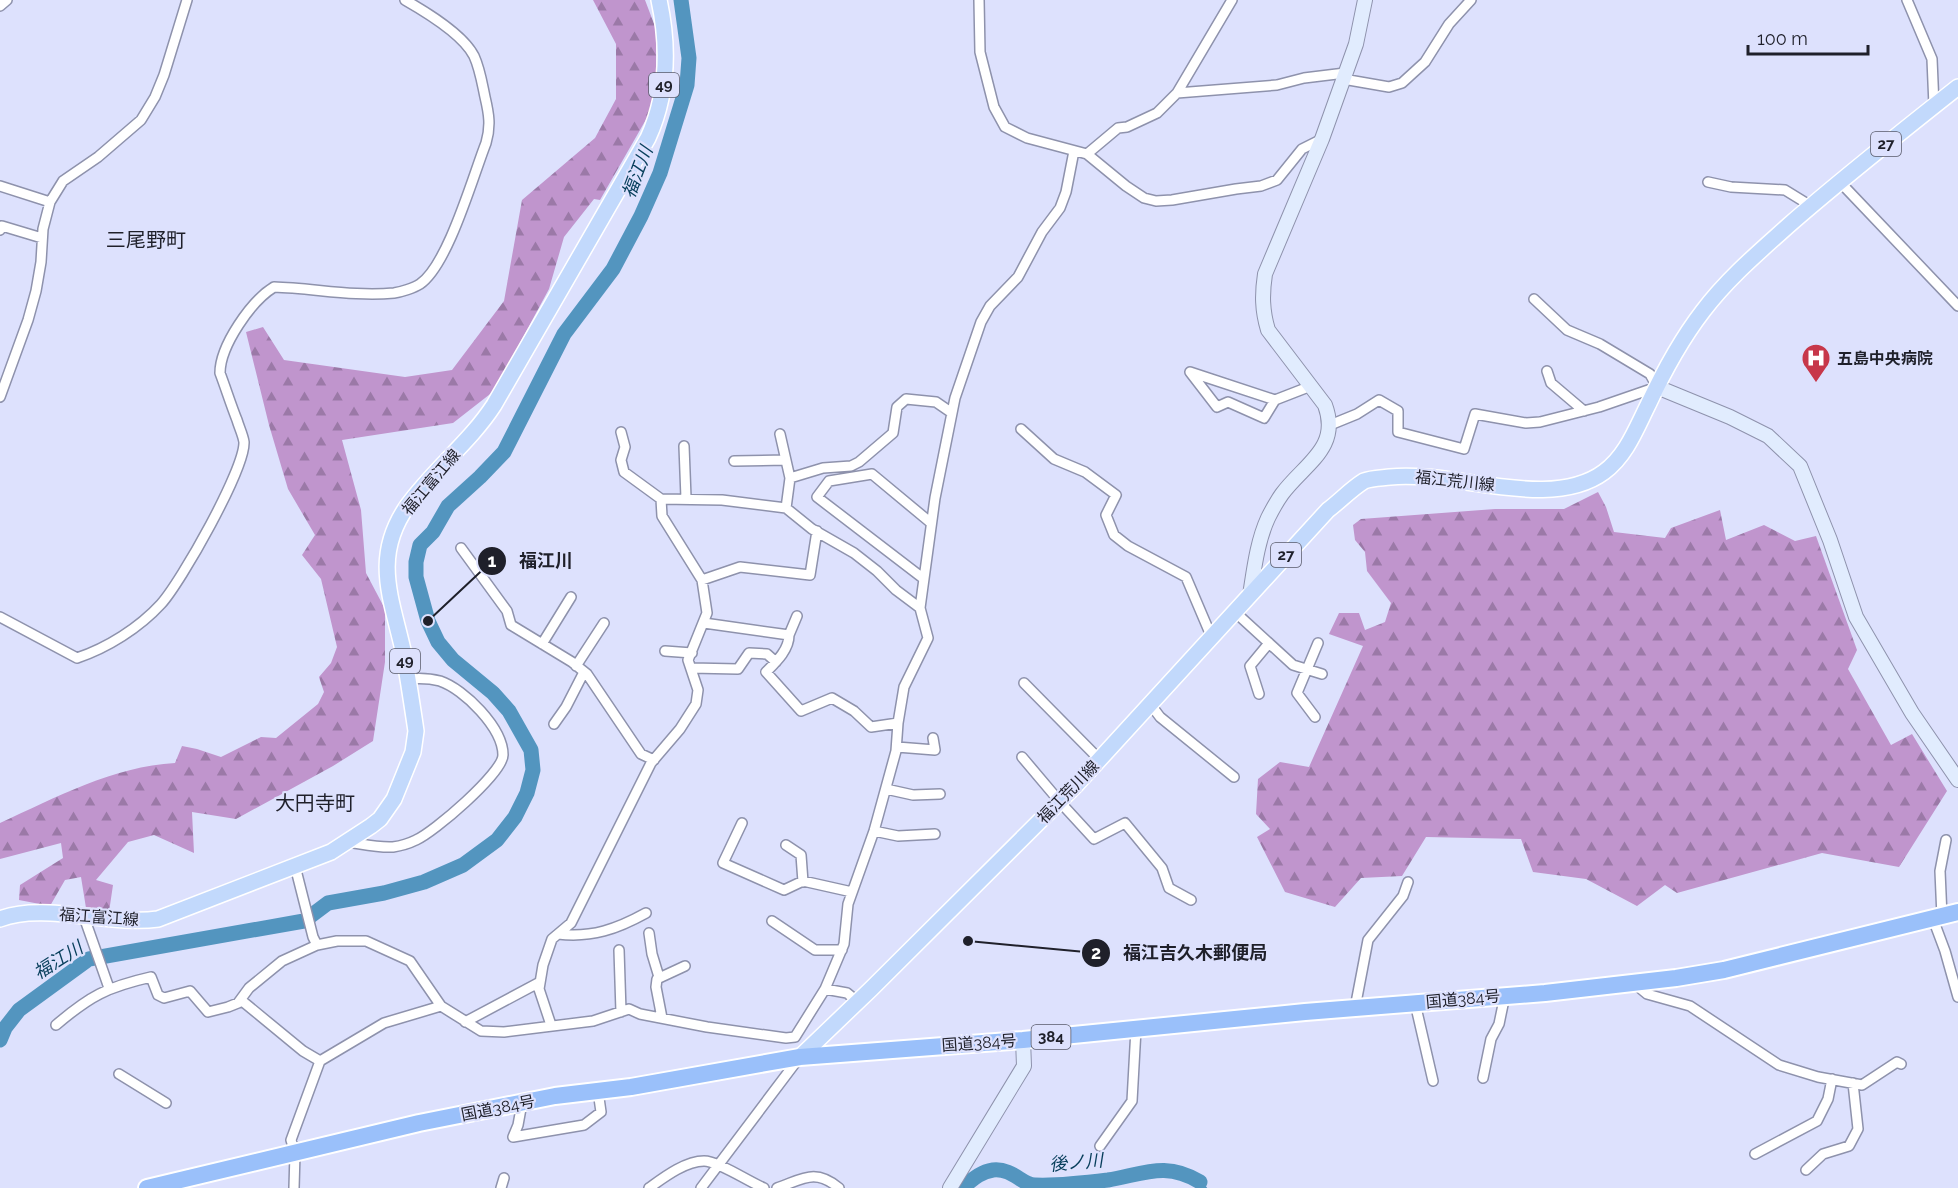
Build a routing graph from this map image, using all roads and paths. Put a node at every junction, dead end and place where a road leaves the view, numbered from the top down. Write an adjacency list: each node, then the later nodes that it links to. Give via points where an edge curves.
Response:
1 (7, 0): 10 (street)
2 (187, 0): 21 (street, via 164,75 141,120 63,181)
3 (405, 0): 55 (street, via 464,42 481,77 490,118 486,143 454,228 430,275 419,285 394,293 274,288 252,306 222,354 220,366 244,441 242,456 172,590 137,625 97,651 77,658)
4 (659, 0): 70 (main road, 福江富江線 / 49, via 665,38 664,86 648,138 494,405 416,496 395,531 388,556 387,587)
5 (979, 0): 16 (street, via 980,52 999,119 1016,133)
6 (1232, 0): 13 (street)
7 (1365, 0): 11 (street, via 1356,44)
8 (1471, 0): 11 (street, via 1449,24 1425,62 1402,83 1389,87)
9 (1907, 0): 14 (street, via 1929,46)
10 (0, 6)
11 (1344, 76): 13 (street); 15 (street)
12 (1958, 87): 14 (main road, 福江荒川線 / 27)
13 (1177, 93): 17 (street, via 1157,113 1118,129)
14 (1934, 106): 18 (main road, 福江荒川線 / 27)
15 (1322, 139): 17 (street, via 1302,149 1277,180 1172,201 1144,198); 28 (street, via 1265,274 1262,293 1268,330)
16 (1074, 151): 17 (street); 33 (street, via 1060,208 1018,277 995,298 981,322)
17 (1087, 154)
18 (1839, 181): 22 (main road, 福江荒川線 / 27); 26 (street)
19 (1708, 182): 22 (street, via 1785,190)
20 (0, 186): 21 (street)
21 (50, 202): 24 (street)
22 (1810, 206): 29 (main road, 福江荒川線 / 27, via 1742,266 1702,311)
23 (0, 230): 24 (street, via 2,226)
24 (42, 238): 30 (street, via 36,291)
25 (1534, 299): 29 (street, via 1567,330 1600,344 1650,374)
26 (1958, 306)
27 (1547, 371): 32 (street, via 1551,383)
28 (1311, 386): 31 (street); 34 (street, via 1326,405)
29 (1658, 387): 32 (street); 50 (main road, 福江荒川線 / 27, via 1619,459 1603,473 1559,489 1532,490 1439,477 1365,480 1328,510); 83 (street, via 1767,435 1800,466 1856,617 1912,713)
30 (0, 397)
31 (1275, 400): 31 (street, via 1212,379 1190,372 1217,407 1228,402 1264,418)
32 (1584, 411): 34 (street, via 1526,423 1475,414 1464,449 1398,432 1398,411 1379,400)
33 (952, 413): 41 (street, via 936,402 906,399 897,407 893,433 860,462); 45 (street)
34 (1330, 425): 50 (street, via 1328,438 1317,457 1282,494 1268,519)
35 (1021, 429): 59 (street, via 1054,459 1085,472 1116,495 1106,515 1114,535 1186,577)
36 (621, 432): 43 (street, via 624,472)
37 (780, 434): 39 (street)
38 (684, 446): 42 (street)
39 (786, 460): 40 (street); 41 (street)
40 (734, 461)
41 (790, 478): 44 (street)
42 (686, 498): 43 (street); 44 (street)
43 (661, 499): 49 (street, via 662,516)
44 (786, 508): 46 (street)
45 (931, 523): 48 (street); 48 (street, via 872,474 828,481 817,497)
46 (817, 531): 49 (street, via 810,575 740,567); 52 (street, via 854,553)
47 (461, 548): 62 (street, via 507,611 511,625)
48 (924, 579): 52 (street)
49 (702, 580): 57 (street, via 707,614)
50 (1250, 595): 53 (main road, 福江荒川線 / 27)
51 (571, 597): 62 (street)
52 (920, 608): 75 (street, via 928,638 904,687)
53 (1235, 612): 59 (main road, 福江荒川線 / 27); 60 (street)
54 (797, 616): 58 (street)
55 (0, 617)
56 (604, 623): 67 (street)
57 (704, 623): 58 (street); 64 (street)
58 (789, 635): 65 (street, via 789,642)
59 (1212, 638): 73 (main road, 福江荒川線 / 27)
60 (1269, 643): 68 (street, via 1293,665); 72 (street, via 1251,666)
61 (1318, 643): 68 (street)
62 (542, 644): 67 (street)
63 (664, 651): 64 (street)
64 (692, 653): 66 (street, via 688,660)
65 (776, 662): 66 (street, via 767,654 749,653 738,669); 75 (street, via 766,672 801,711 832,698 854,711 871,728)
66 (691, 668): 80 (street, via 698,690 696,704)
67 (580, 669): 76 (street, via 566,707); 80 (street, via 641,754)
68 (1307, 669): 69 (street); 74 (street, via 1297,693)
69 (1322, 674)
70 (408, 679): 91 (main road, 福江富江線 / 49, via 416,731 408,767 380,819); 91 (street, via 441,682 468,698 495,729 503,756 500,766 466,802 416,840 394,847)
71 (1024, 684): 81 (street)
72 (1259, 694)
73 (1151, 705): 81 (main road, 福江荒川線 / 27); 82 (street, via 1160,717)
74 (1315, 717)
75 (898, 723): 78 (street)
76 (554, 724)
77 (933, 738): 78 (street, via 935,750)
78 (897, 747): 84 (street)
79 (1022, 757): 86 (street)
80 (654, 760): 104 (street, via 571,922)
81 (1100, 760): 86 (main road, 福江荒川線 / 27)
82 (1234, 777)
83 (1957, 779)
84 (886, 789): 85 (street, via 913,795); 88 (street)
85 (940, 794)
86 (1060, 802): 97 (street, via 1094,838 1125,823 1162,868 1169,888); 117 (main road, 福江荒川線 / 27)
87 (742, 823): 94 (street, via 723,863 784,890)
88 (874, 831): 89 (street, via 898,836); 96 (street)
89 (935, 834)
90 (1946, 840): 99 (street, via 1940,871)
91 (348, 842): 93 (main road, 福江富江線 / 49)
92 (786, 845): 94 (street, via 801,855)
93 (295, 866): 100 (main road, 福江富江線 / 49, via 158,919); 105 (street)
94 (803, 882): 96 (street)
95 (1408, 882): 120 (street, via 1403,896 1368,940)
96 (852, 892): 107 (street)
97 (1191, 900)
98 (646, 913): 104 (street, via 602,932)
99 (1945, 916): 111 (highway, 国道384号 / 384, via 1724,970); 115 (street, via 1945,951)
100 (84, 917): 101 (main road, 福江富江線 / 49, via 19,914); 112 (street)
101 (0, 919)
102 (772, 921): 107 (street, via 815,950)
103 (649, 933): 109 (street)
104 (558, 934): 110 (street, via 552,939)
105 (315, 941): 116 (street, via 282,961 249,988); 119 (street, via 366,941 410,961)
106 (619, 950): 121 (street)
107 (842, 950): 113 (street)
108 (685, 966): 109 (street)
109 (659, 977): 122 (street, via 656,987)
110 (540, 982): 123 (street); 125 (street)
111 (1633, 982): 114 (highway, 国道384号 / 384); 133 (street, via 1647,994 1690,1006 1779,1065)
112 (109, 988): 116 (street, via 151,977 158,995 164,998 190,992 208,1012); 124 (street, via 82,1003)
113 (825, 989): 117 (street, via 847,993); 122 (street, via 795,1037)
114 (1504, 995): 118 (highway, 国道384号 / 384); 132 (street)
115 (1958, 997)
116 (241, 1000): 129 (street)
117 (858, 1002): 128 (main road, 福江荒川線 / 27)
118 (1414, 1003): 120 (highway, 国道384号 / 384); 134 (street)
119 (441, 1006): 123 (street); 129 (street, via 384,1023)
120 (1355, 1008): 126 (highway, 国道384号 / 384)
121 (621, 1012): 122 (street, via 629,1009); 125 (street, via 593,1021)
122 (662, 1018)
123 (465, 1022): 125 (street, via 481,1031 504,1032)
124 (56, 1025)
125 (551, 1025)
126 (1136, 1029): 127 (highway, 国道384号 / 384); 139 (street, via 1132,1101)
127 (1023, 1040): 128 (highway, 国道384号 / 384); 144 (street, via 1024,1066)
128 (800, 1057): 136 (highway, 国道384号 / 384); 142 (street)
129 (320, 1061): 140 (street, via 291,1140)
130 (1901, 1064): 135 (street, via 1897,1062 1862,1085)
131 (119, 1074): 137 (street)
132 (1483, 1078)
133 (1832, 1079): 135 (street); 141 (street, via 1817,1121)
134 (1433, 1081)
135 (1853, 1083): 143 (street, via 1858,1129 1849,1146 1823,1154)
136 (598, 1091): 138 (highway, 国道384号 / 384); 138 (street, via 601,1112 584,1125 513,1137)
137 (166, 1103)
138 (522, 1103): 140 (highway, 国道384号 / 384)
139 (1100, 1146)
140 (295, 1153): 146 (highway, 国道384号 / 384); 147 (street)
141 (1755, 1154)
142 (717, 1165): 148 (street, via 704,1161 687,1166); 149 (street); 150 (street)
143 (1806, 1170)
144 (953, 1184)
145 (837, 1187): 151 (street, via 813,1175)
146 (147, 1188)
147 (294, 1188)
148 (649, 1188)
149 (701, 1188)
150 (764, 1188)
151 (777, 1188)

